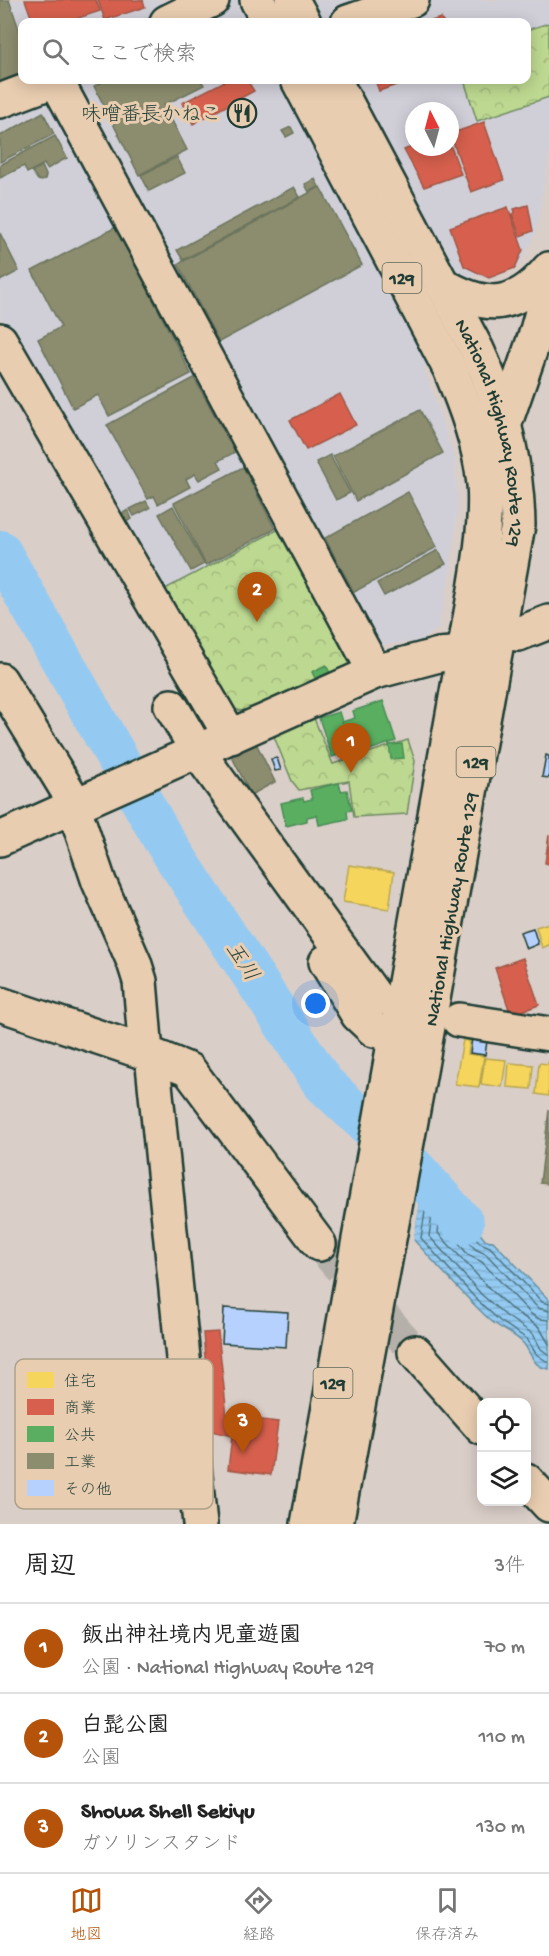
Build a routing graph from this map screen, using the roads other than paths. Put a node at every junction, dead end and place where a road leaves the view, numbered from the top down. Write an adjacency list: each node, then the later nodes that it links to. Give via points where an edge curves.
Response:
1 (212, 0): 5 (main road)
2 (256, 0): 6 (main road)
3 (292, 0): 7 (main road)
4 (412, 0): 8 (main road)
5 (175, 18)
6 (266, 18)
7 (302, 18)
8 (360, 18)
9 (45, 84): 13 (main road)
10 (57, 84): 23 (main road)
11 (300, 84): 19 (main road, National Highway Route 129 / 129, via 450,369 471,428)
12 (336, 84): 15 (main road, National Highway Route 129 / 129)
13 (0, 101)
14 (549, 270): 15 (main road, via 513,299 497,302 461,296)
15 (442, 285): 18 (main road, National Highway Route 129 / 129, via 483,362)
16 (549, 287): 18 (main road)
17 (0, 340): 26 (main road)
18 (505, 424): 19 (main road); 21 (main road, National Highway Route 129 / 129, via 513,458 518,525)
19 (484, 484): 22 (main road, National Highway Route 129 / 129, via 480,546)
20 (549, 622): 21 (main road, via 518,634)
21 (500, 632): 46 (main road, National Highway Route 129 / 129)
22 (464, 653): 23 (main road, via 439,655); 35 (main road, National Highway Route 129 / 129)
23 (375, 672): 26 (main road)
24 (0, 680): 28 (main road, via 69,793)
25 (171, 706): 27 (main road)
26 (231, 737): 27 (main road)
27 (193, 754): 28 (main road); 30 (main road)
28 (80, 804): 29 (main road); 36 (main road, via 99,882 140,981)
29 (0, 839)
30 (299, 891): 31 (main road); 35 (main road, via 287,900 358,1015 374,1030)
31 (377, 999)
32 (0, 1004): 36 (main road)
33 (459, 1020): 34 (main road)
34 (549, 1034)
35 (396, 1035): 45 (main road, National Highway Route 129 / 129)
36 (147, 1046): 37 (main road, via 189,1070); 39 (main road)
37 (319, 1244)
38 (415, 1352): 40 (main road)
39 (182, 1359)
40 (477, 1422)
41 (531, 1485): 42 (main road)
42 (549, 1505)
43 (198, 1509): 44 (main road)
44 (200, 1524)
45 (308, 1524)
46 (336, 1524)

